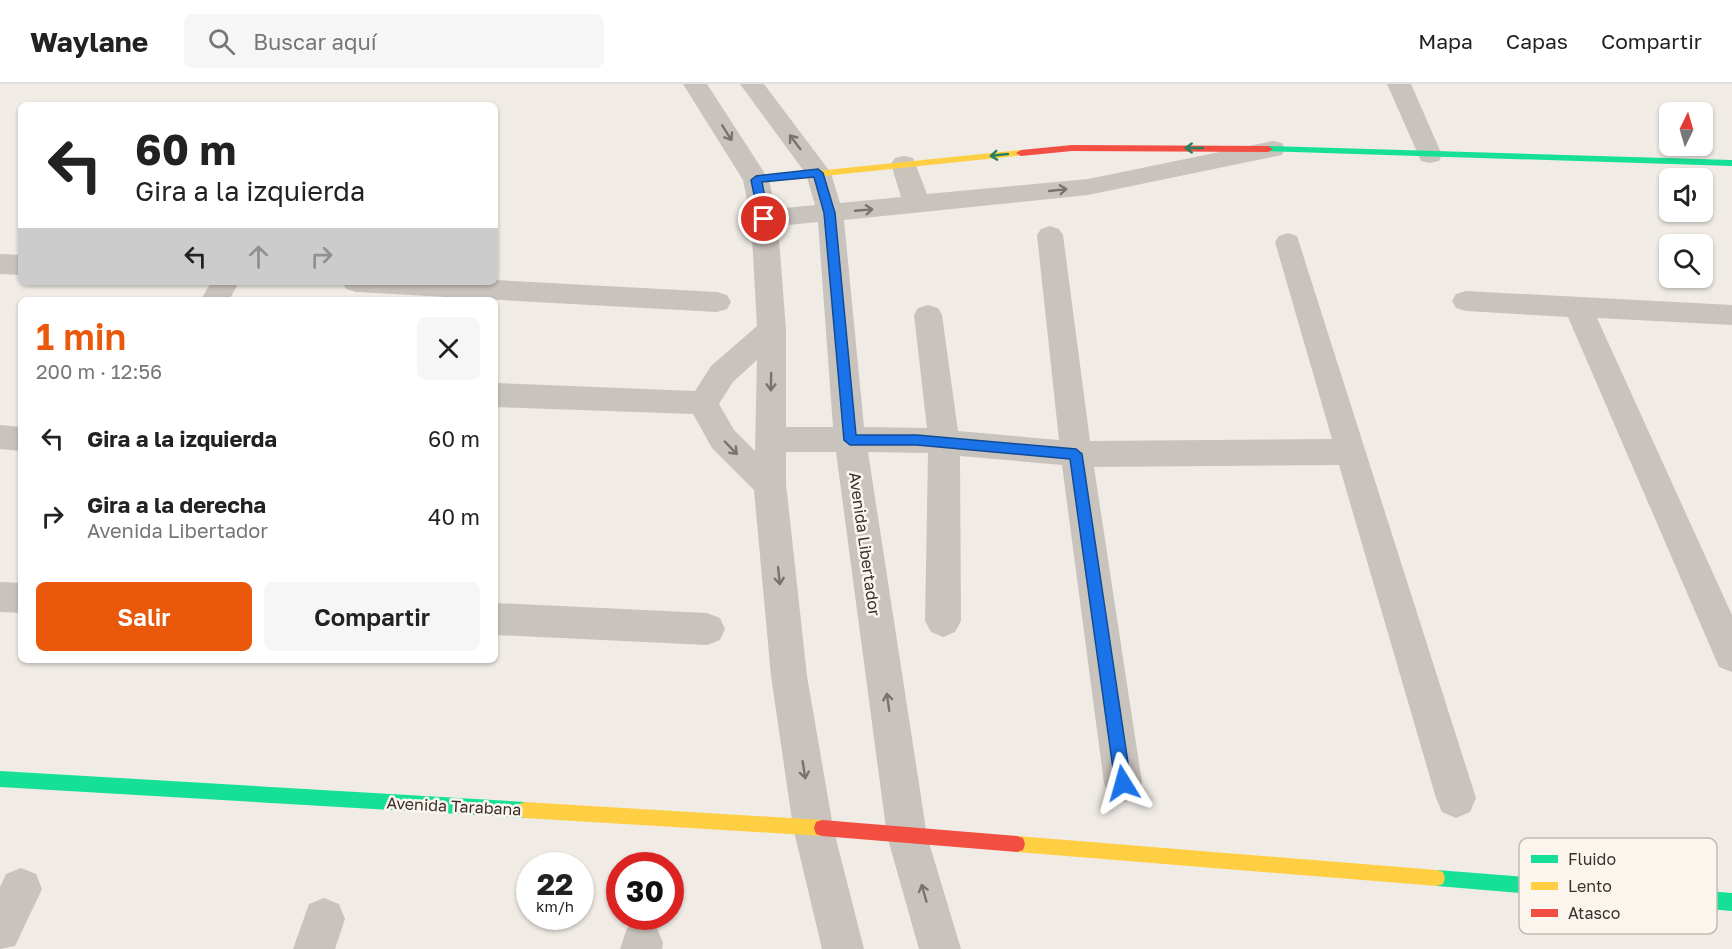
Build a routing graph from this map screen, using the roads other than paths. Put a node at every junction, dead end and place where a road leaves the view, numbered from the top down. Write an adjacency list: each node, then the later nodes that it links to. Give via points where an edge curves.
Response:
1 (695, 84): 9 (street, one-way to 9)
2 (752, 84): 8 (street, Avenida Libertador, one-way to 2)
3 (1399, 84): 5 (street)
4 (1273, 149): 5 (street); 7 (street, one-way to 7, via 1072,148); 10 (street, one-way to 4, via 1088,187)
5 (1430, 155): 6 (street)
6 (1732, 163)
7 (904, 164): 8 (street); 10 (street)
8 (818, 173): 9 (street); 11 (street, Avenida Libertador)
9 (756, 180): 12 (street)
10 (917, 205): 11 (street, one-way to 10)
11 (830, 213): 12 (street); 29 (street, Avenida Libertador)
12 (764, 219): 23 (street)
13 (1050, 235): 32 (street)
14 (1288, 242): 31 (street)
15 (0, 264): 16 (street)
16 (18, 265)
17 (410, 285): 19 (street)
18 (1466, 301): 20 (street)
19 (717, 302)
20 (1578, 307): 22 (street); 39 (street)
21 (928, 315): 30 (street)
22 (1732, 315)
23 (772, 330): 25 (street, via 722,374); 28 (street, one-way to 28)
24 (498, 395): 25 (street)
25 (703, 403): 33 (street, one-way to 33, via 712,426 729,447)
26 (0, 437): 27 (street)
27 (18, 439)
28 (771, 439): 29 (street); 33 (street)
29 (850, 440): 30 (street); 44 (street, Avenida Libertador, one-way to 29)
30 (944, 444): 32 (street); 37 (street)
31 (1352, 452): 32 (street); 42 (street)
32 (1076, 454): 41 (street)
33 (770, 484): 43 (street, one-way to 43, via 789,676)
34 (0, 597): 35 (street)
35 (18, 598)
36 (498, 619): 38 (street)
37 (943, 621)
38 (707, 629)
39 (1732, 655)
40 (0, 779): 43 (street, Avenida Tarabana)
41 (1123, 783)
42 (1456, 798)
43 (813, 827): 44 (street, Avenida Tarabana); 50 (street)
44 (907, 836): 45 (street, Avenida Tarabana); 51 (street, Avenida Libertador, one-way to 44)
45 (1519, 885)
46 (21, 890): 49 (street)
47 (1717, 901): 48 (street, Avenida Tarabana)
48 (1732, 902)
49 (0, 931)
50 (843, 949)
51 (940, 949)

